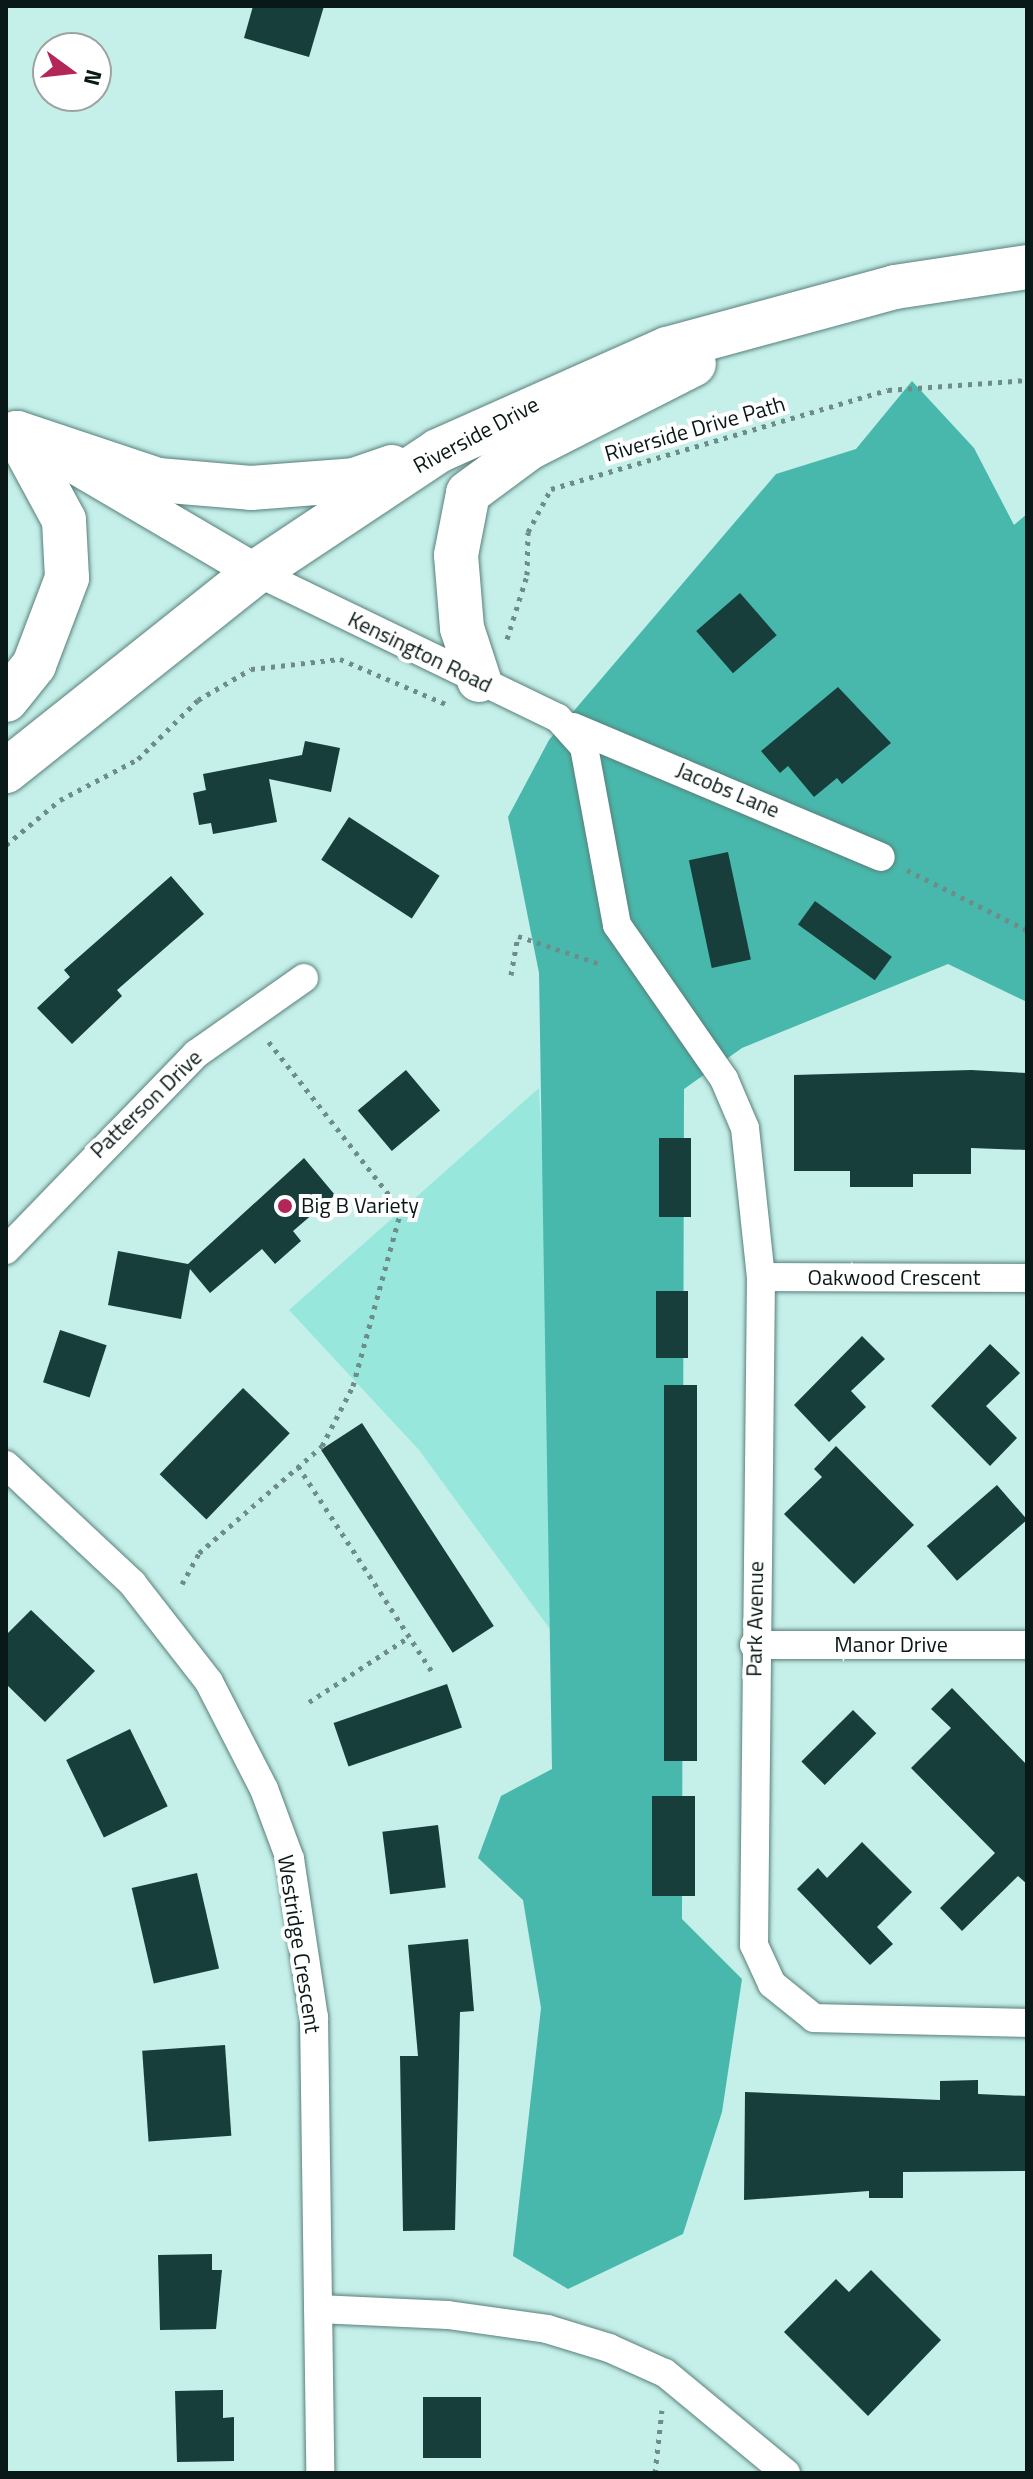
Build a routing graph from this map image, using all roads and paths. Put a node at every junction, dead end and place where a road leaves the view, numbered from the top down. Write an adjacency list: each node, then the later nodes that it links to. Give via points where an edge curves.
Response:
1 (1027, 267): 2 (highway, Riverside Drive, via 895,287)
2 (767, 326): 5 (highway, Riverside Drive, via 615,369); 7 (highway, via 529,448 468,493 456,555 462,628)
3 (1027, 380): 7 (path, Riverside Drive Path, via 888,390 551,489 528,532 522,598)
4 (12, 430): 5 (highway, via 158,480 251,488 354,480); 6 (street, Kensington Road); 8 (highway, via 64,520 67,578 34,665)
5 (438, 451): 6 (highway, Riverside Drive)
6 (256, 572): 7 (street, Kensington Road); 10 (highway, Riverside Drive)
7 (481, 677): 9 (street, Kensington Road); 11 (path, via 430,700 340,659 251,669 198,700 138,759 60,800)
8 (6, 700)
9 (573, 727): 12 (street, Jacobs Lane); 19 (street, Park Avenue, via 595,777 606,899 667,1006 724,1079 745,1128)
10 (6, 771)
11 (6, 845)
12 (881, 857): 13 (path)
13 (1027, 930)
14 (611, 968): 15 (path, via 518,936)
15 (511, 975)
16 (304, 978): 18 (street, Patterson Drive, via 196,1054)
17 (269, 1042): 22 (path, via 401,1210 353,1386 322,1446)
18 (6, 1250)
19 (761, 1277): 20 (street, Oakwood Crescent); 25 (street, Park Avenue)
20 (1027, 1278)
21 (6, 1465): 30 (street, Westridge Crescent, via 83,1531 209,1682 264,1789 290,1859 314,2017)
22 (298, 1466): 23 (path, via 199,1553); 24 (path)
23 (182, 1584)
24 (409, 1637): 27 (path); 28 (path)
25 (754, 1645): 26 (street, Manor Drive); 29 (street, Park Avenue, via 754,1945 772,1984 814,2018 835,2024)
26 (1027, 1645)
27 (434, 1675)
28 (309, 1702)
29 (1027, 2023)
30 (318, 2309): 31 (street, via 448,2315 547,2329); 32 (street, Westridge Crescent)
31 (665, 2373): 33 (path); 34 (street)
32 (320, 2473)
33 (655, 2473)
34 (786, 2473)

